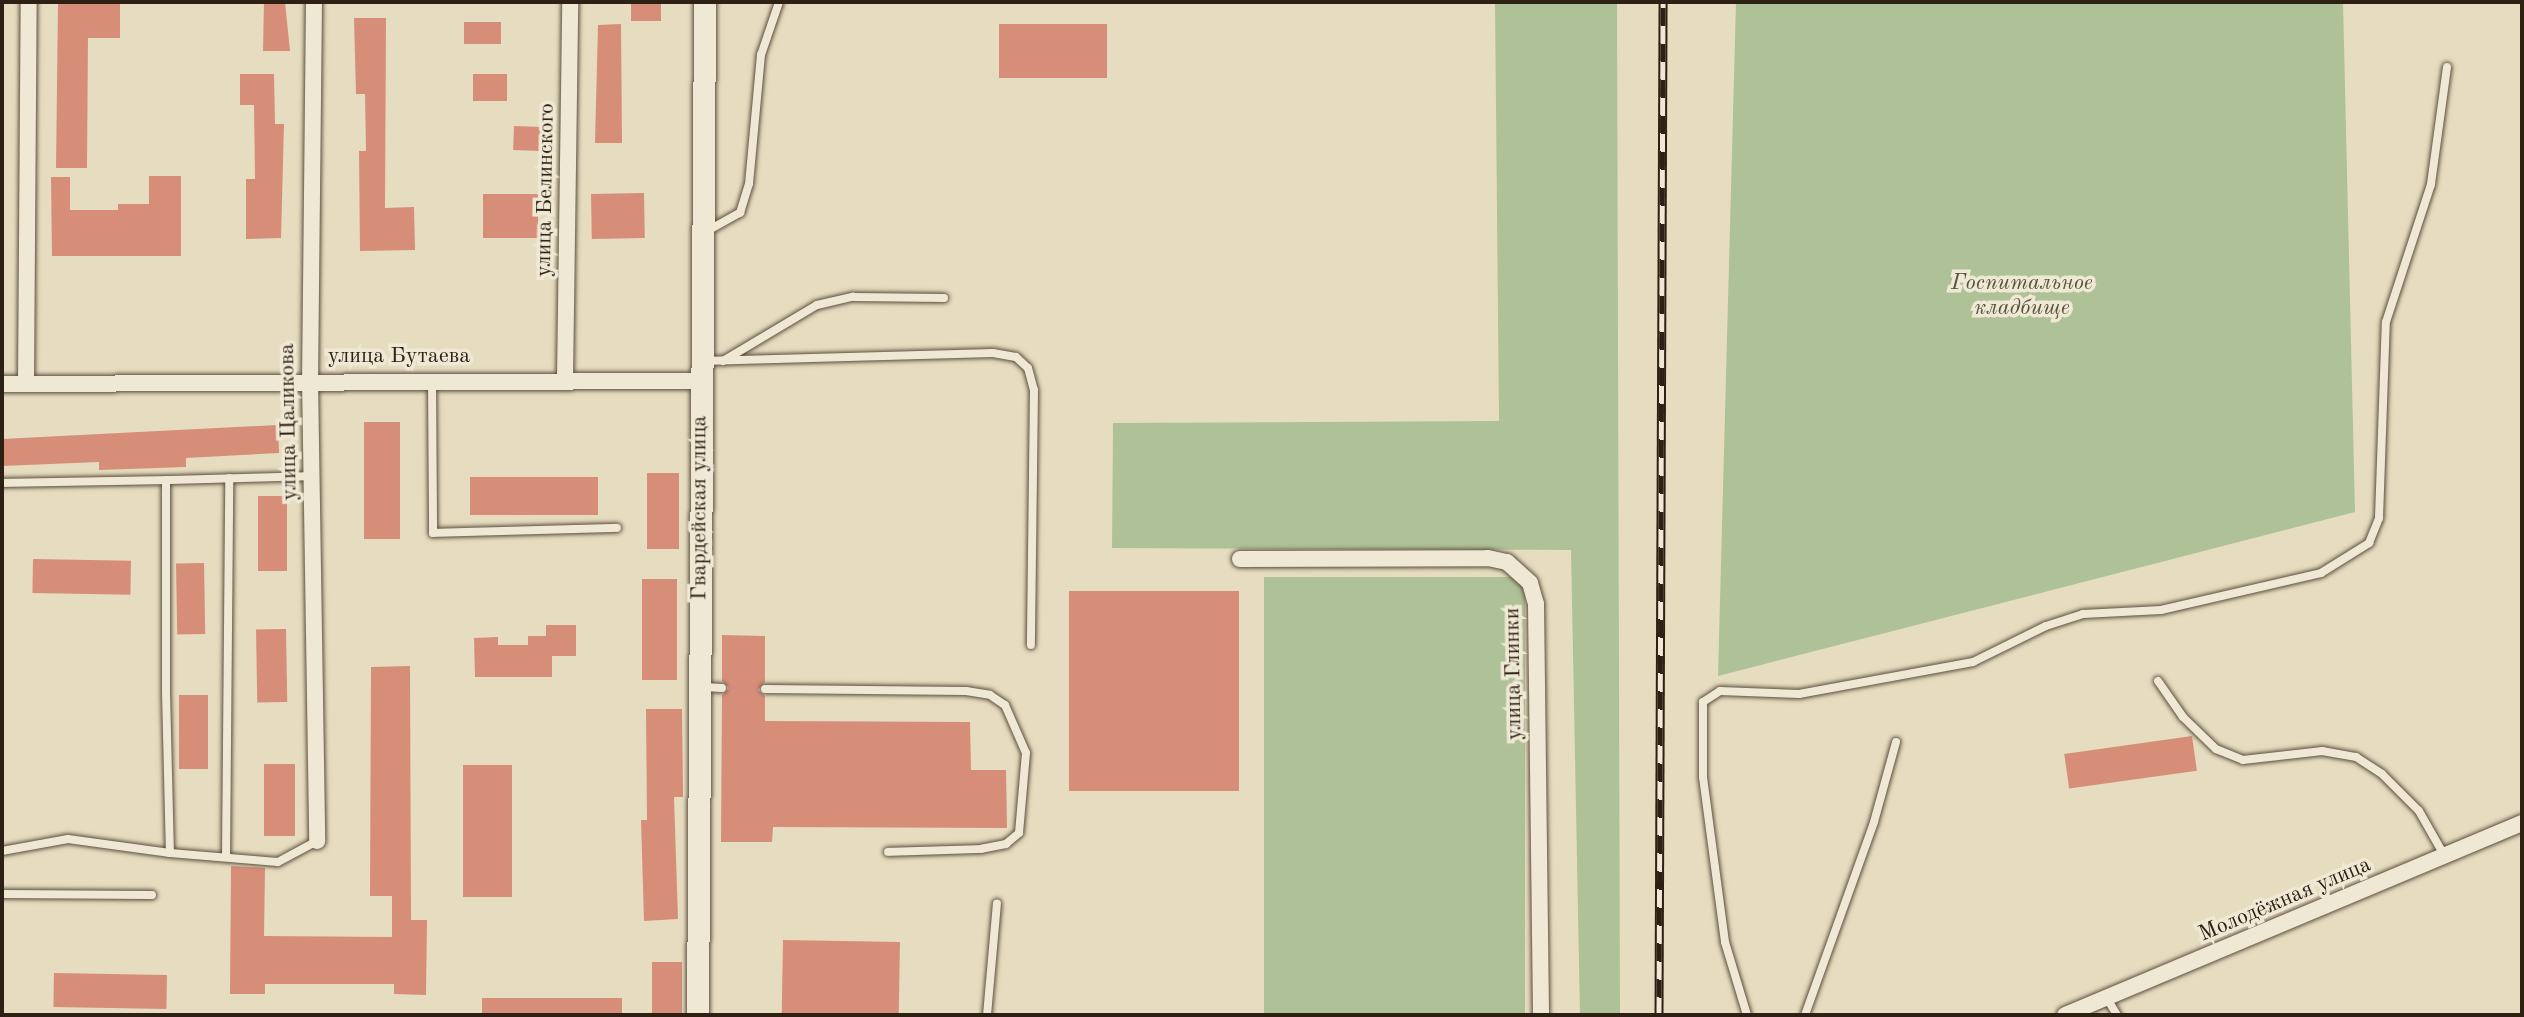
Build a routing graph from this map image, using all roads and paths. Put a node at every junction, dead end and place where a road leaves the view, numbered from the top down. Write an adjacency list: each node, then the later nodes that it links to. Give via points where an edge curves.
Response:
1 (29, 2): 14 (street)
2 (314, 2): 10 (street, улица Цаликова)
3 (570, 2): 12 (street, улица Белинского)
4 (705, 2): 7 (street, Гвардейская улица)
5 (779, 2): 7 (lane, via 761,55 749,184 740,213)
6 (2447, 67): 39 (lane, via 2431,184 2386,322 2379,518 2369,543 2321,573 2161,610 2083,614 1973,662 1799,694 1720,691 1703,702 1703,777 1725,942)
7 (702, 233): 9 (street, Гвардейская улица)
8 (944, 298): 9 (lane, via 853,297 817,305)
9 (708, 368): 12 (street, улица Бутаева); 21 (lane, via 993,353 1022,363 1034,390); 36 (street, Гвардейская улица, via 710,688)
10 (310, 379): 11 (street, улица Бутаева); 14 (street, улица Бутаева); 15 (street, улица Цаликова)
11 (432, 379): 12 (street, улица Бутаева); 19 (lane, via 433,533)
12 (565, 379)
13 (2, 384): 14 (street, улица Бутаева)
14 (26, 384)
15 (311, 476): 16 (lane); 26 (street, улица Цаликова)
16 (229, 478): 17 (lane); 31 (lane)
17 (166, 480): 18 (lane); 29 (lane)
18 (2, 483)
19 (617, 528)
20 (1240, 559): 38 (street, улица Глинки, via 1488,558 1507,562 1530,583 1536,604)
21 (1031, 645)
22 (2158, 681): 30 (lane, via 2183,717 2216,749 2243,760 2322,751 2356,757 2382,774 2419,811)
23 (765, 689): 28 (lane, via 966,691 990,695 1005,705 1026,753 1019,833 1006,844 981,849)
24 (1896, 742): 40 (lane, via 1874,822)
25 (2522, 823): 30 (street, Молодёжная улица)
26 (317, 841): 31 (lane, via 278,862)
27 (2, 851): 29 (lane, via 68,839)
28 (888, 852)
29 (170, 853): 31 (lane)
30 (2445, 856): 35 (street, Молодёжная улица)
31 (226, 857)
32 (2, 894): 33 (lane)
33 (152, 895)
34 (997, 903): 37 (lane)
35 (2108, 1000): 41 (street, Молодёжная улица); 42 (lane)
36 (698, 1015)
37 (987, 1015)
38 (1541, 1015)
39 (1747, 1015)
40 (1805, 1015)
41 (2065, 1015)
42 (2117, 1015)

